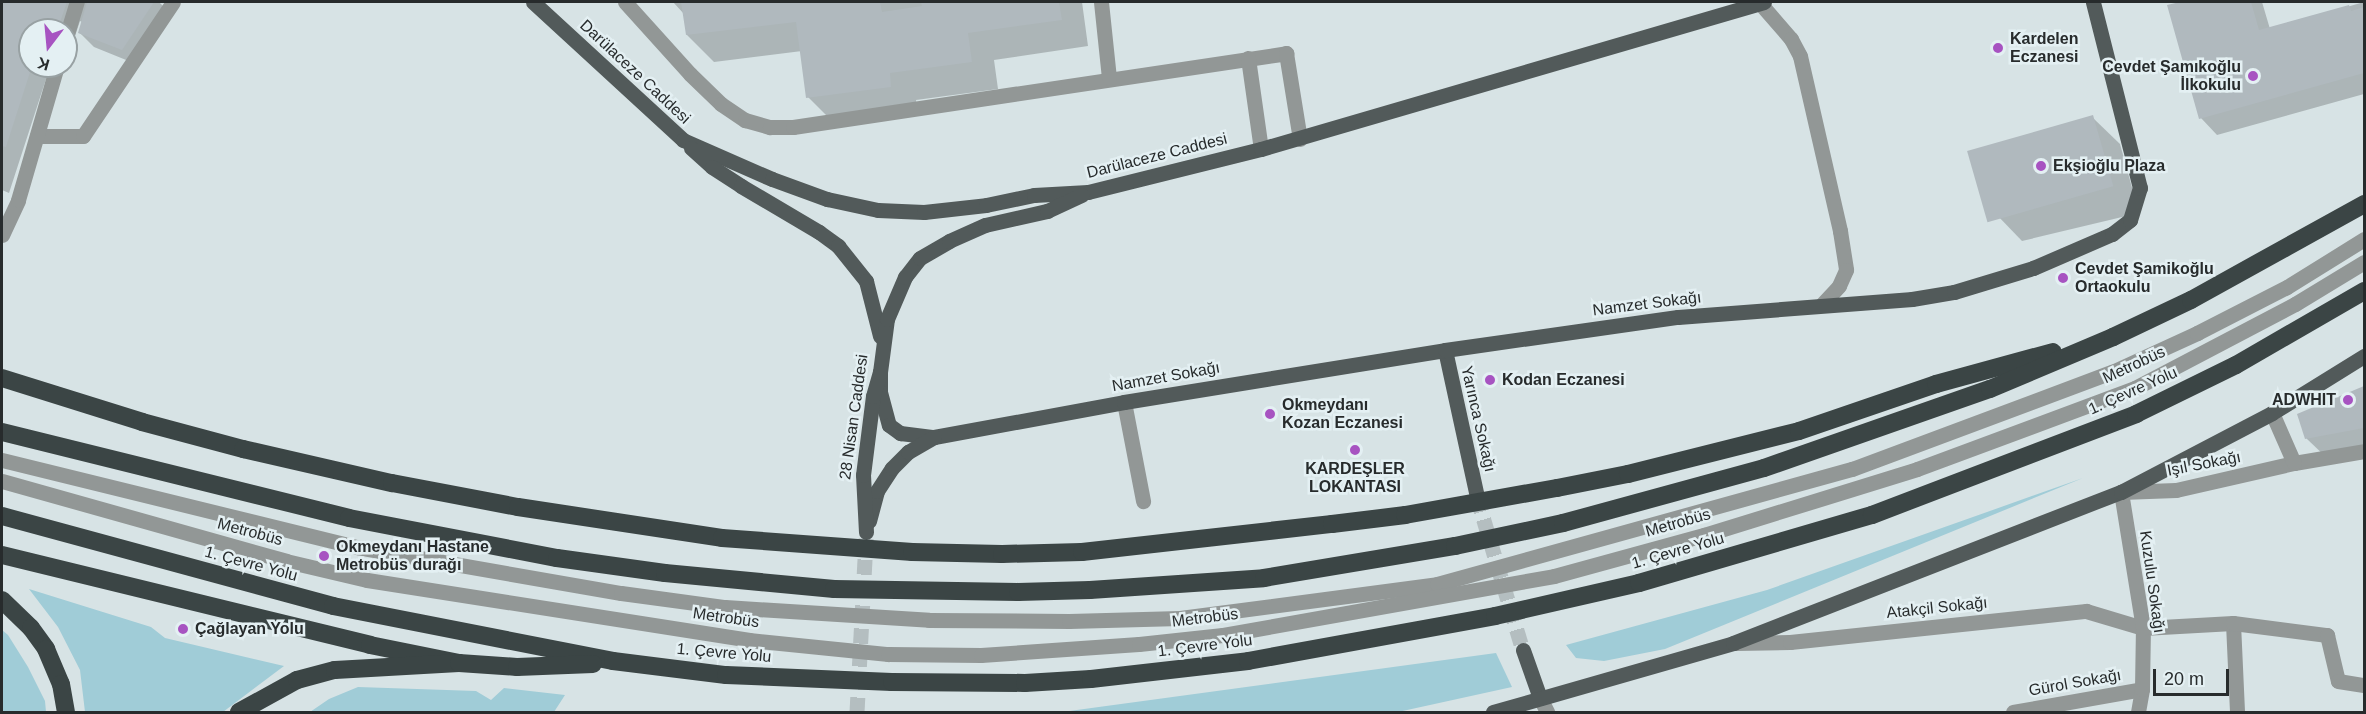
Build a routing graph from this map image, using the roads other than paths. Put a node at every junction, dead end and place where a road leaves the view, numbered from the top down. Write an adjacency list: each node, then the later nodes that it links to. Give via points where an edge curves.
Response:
1 (77, 2): 8 (street)
2 (173, 2): 12 (street, via 83,136)
3 (533, 2): 14 (main road, Darülaceze Caddesi)
4 (626, 2): 11 (street, via 721,104 745,120 770,127 793,127)
5 (1101, 2): 11 (street)
6 (1761, 2): 13 (main road, Darülaceze Caddesi); 22 (street, via 1800,56 1840,231 1846,270 1839,286)
7 (2092, 2): 22 (main road, Namzet Sokağı, via 2140,188 2130,220 2112,234 2034,268 1954,292)
8 (72, 18)
9 (1248, 58): 11 (street); 13 (street, via 1286,52); 15 (street)
10 (54, 78): 12 (street)
11 (1109, 78)
12 (37, 136): 18 (street, via 18,200)
13 (1300, 139): 15 (main road, Darülaceze Caddesi)
14 (683, 140): 16 (main road, Darülaceze Caddesi, via 816,195 878,210 924,212 1034,195); 24 (main road, via 712,167 838,246 866,281)
15 (1261, 150): 16 (main road, Darülaceze Caddesi)
16 (1088, 192): 24 (main road, via 1047,211 985,225 920,258 894,298)
17 (2364, 204): 23 (highway, via 2191,300)
18 (2, 235)
19 (2364, 239): 34 (street, Metrobüs, via 2287,286 2112,372 1852,469 1437,584 1180,618 929,620 725,607 357,547)
20 (2364, 262): 36 (street, Metrobüs, via 2295,304 2135,388 1917,469 1704,535 1554,576 1223,635 1139,644 981,655 888,654 748,640 367,580)
21 (2364, 291): 48 (highway, 1. Çevre Yolu, via 2236,364 2136,414 1972,478 1872,515 1762,548 1639,583 1495,616 1248,660 1024,683 726,675)
22 (1821, 305): 25 (main road, Namzet Sokağı, via 1678,317)
23 (2113, 337): 28 (highway, via 1936,384 1800,431 1557,488 1332,524 1082,552 1002,554 889,551 722,538 518,507 243,449); 31 (highway, via 1990,389 1764,468 1563,523 1455,546 1264,578 1090,590 834,588 758,583 557,558 350,518)
24 (882, 344): 27 (main road, 28 Nisan Caddesi)
25 (1445, 350): 29 (main road, Namzet Sokağı); 38 (main road, Yarınca Sokağı)
26 (2364, 356): 30 (main road)
27 (880, 372): 32 (main road, Namzet Sokağı, via 889,424 900,433); 41 (main road, 28 Nisan Caddesi, via 863,475)
28 (2, 378)
29 (1124, 402): 32 (main road, Namzet Sokağı); 39 (street)
30 (2272, 413): 35 (street); 37 (main road)
31 (2, 432)
32 (934, 437): 41 (main road, Namzet Sokağı, via 908,452 892,468 877,491)
33 (2364, 451): 35 (street, Işıl Sokağı)
34 (2, 460)
35 (2294, 463): 37 (street, Işıl Sokağı, via 2176,490)
36 (2, 481)
37 (2121, 492): 45 (street, Kuzulu Sokağı); 46 (main road)
38 (1478, 497)
39 (1143, 501)
40 (2, 516): 48 (highway, 1. Çevre Yolu, via 333,606)
41 (866, 532)
42 (2, 555): 49 (highway)
43 (2, 600): 53 (highway, via 46,649 61,684)
44 (2233, 623): 45 (street); 50 (street, via 2327,635 2338,681); 59 (street)
45 (2143, 628): 46 (street, Atakçil Sokağı, via 2086,610 1790,642); 51 (street, Kuzulu Sokağı)
46 (1733, 643): 52 (main road)
47 (1523, 651): 52 (main road)
48 (613, 661): 49 (highway, via 537,667)
49 (459, 663): 54 (highway, via 335,669 297,680)
50 (2364, 685)
51 (2142, 690): 57 (street, Gürol Sokağı); 58 (street, Kuzulu Sokağı)
52 (1540, 698): 55 (main road); 56 (street)
53 (66, 712)
54 (239, 712)
55 (1493, 712)
56 (1547, 712)
57 (2013, 712)
58 (2138, 712)
59 (2237, 712)

